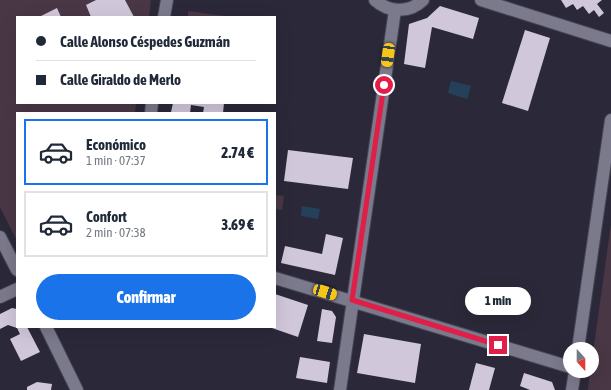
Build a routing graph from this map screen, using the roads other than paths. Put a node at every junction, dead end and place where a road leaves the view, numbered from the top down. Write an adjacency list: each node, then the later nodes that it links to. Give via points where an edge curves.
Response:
1 (167, 0): 6 (street)
2 (375, 0): 5 (street, via 386,8)
3 (423, 0): 5 (street, via 410,8)
4 (481, 0): 7 (street)
5 (395, 10): 14 (street)
6 (164, 16)
7 (611, 41)
8 (611, 120): 16 (street)
9 (0, 237): 10 (street)
10 (16, 268)
11 (276, 278): 14 (street)
12 (16, 290): 13 (street)
13 (0, 298)
14 (352, 300): 17 (street); 20 (street)
15 (47, 328): 19 (street)
16 (579, 342)
17 (563, 365)
18 (573, 378): 21 (street)
19 (78, 390)
20 (340, 390)
21 (572, 390)

